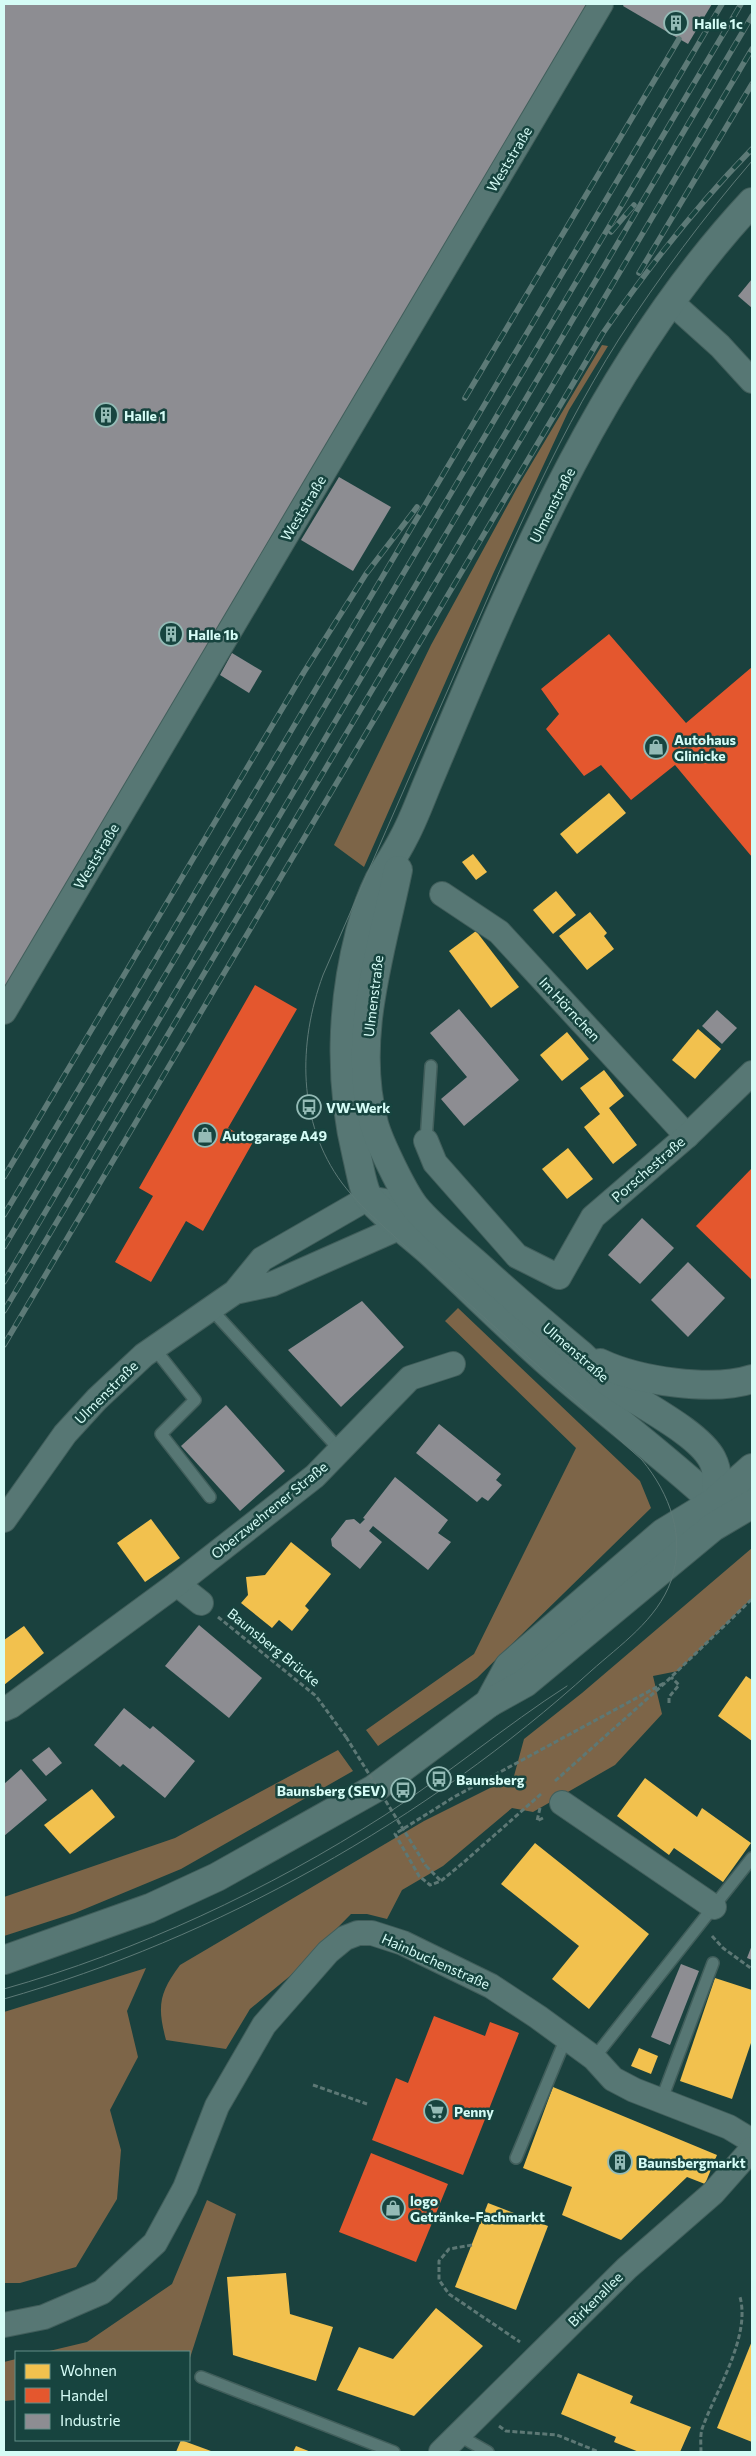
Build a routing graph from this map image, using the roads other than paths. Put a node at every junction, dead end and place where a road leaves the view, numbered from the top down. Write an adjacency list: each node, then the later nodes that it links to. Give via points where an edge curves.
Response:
1 (601, 4): 7 (street, Weststraße)
2 (752, 202): 3 (main road, Ulmenstraße)
3 (670, 301): 4 (street, via 720,346); 5 (main road, Ulmenstraße, via 615,383 531,544)
4 (752, 381)
5 (404, 839): 12 (main road, Ulmenstraße, via 378,882 359,936 344,1043 344,1076 353,1139); 13 (main road, Ulmenstraße, via 378,953 369,1008 366,1066 374,1125)
6 (442, 894): 10 (street, Im Hörnchen, via 499,932)
7 (4, 1012)
8 (431, 1066): 11 (lane)
9 (752, 1073): 10 (street, Porschestraße)
10 (687, 1136): 11 (street, Porschestraße, via 593,1217 558,1277 517,1256 436,1163)
11 (426, 1141)
12 (368, 1198): 13 (main road, Ulmenstraße); 14 (street, Ulmenstraße, via 262,1259)
13 (408, 1216): 14 (street, Ulmenstraße, via 272,1284); 17 (main road, Ulmenstraße); 24 (main road, Ulmenstraße, via 548,1363 656,1450)
14 (235, 1292): 15 (street, Ulmenstraße)
15 (211, 1309): 16 (street, Ulmenstraße); 20 (lane)
16 (154, 1348): 22 (lane, via 195,1400 161,1434); 25 (street, Ulmenstraße, via 97,1398 65,1434)
17 (582, 1355): 19 (main road, via 620,1373 666,1382 710,1384); 24 (main road, Ulmenstraße, via 608,1381 694,1440 711,1458 718,1479)
18 (453, 1364): 20 (street, Oberzwehrener Straße, via 410,1378)
19 (752, 1379)
20 (340, 1450): 26 (street, Oberzwehrener Straße, via 315,1476)
21 (752, 1468): 24 (main road)
22 (210, 1496)
23 (752, 1503): 24 (main road)
24 (713, 1514): 32 (main road, via 663,1533 510,1666 490,1702 374,1789 217,1877 150,1908)
25 (4, 1520)
26 (177, 1584): 27 (street); 28 (street, Oberzwehrener Straße)
27 (201, 1603)
28 (4, 1709)
29 (553, 1793): 31 (street)
30 (752, 1858): 31 (lane)
31 (708, 1916): 35 (lane)
32 (4, 1960)
33 (713, 1963): 36 (lane)
34 (566, 2038): 35 (street, Hainbuchenstraße); 39 (lane); 40 (street, Hainbuchenstraße, via 492,1986 403,1943 372,1933 358,1933 345,1938 328,1952 259,2033 217,2106 185,2188 155,2243 102,2292 44,2317)
35 (594, 2058): 36 (street, Hainbuchenstraße, via 613,2079)
36 (661, 2100): 37 (street, Hainbuchenstraße, via 729,2127)
37 (752, 2141)
38 (752, 2149): 42 (street, Birkenallee, via 713,2193 627,2268)
39 (516, 2158)
40 (4, 2325)
41 (201, 2376): 43 (lane)
42 (458, 2435): 44 (street, Birkenallee); 45 (lane)
43 (394, 2452)
44 (441, 2452)
45 (488, 2452)

